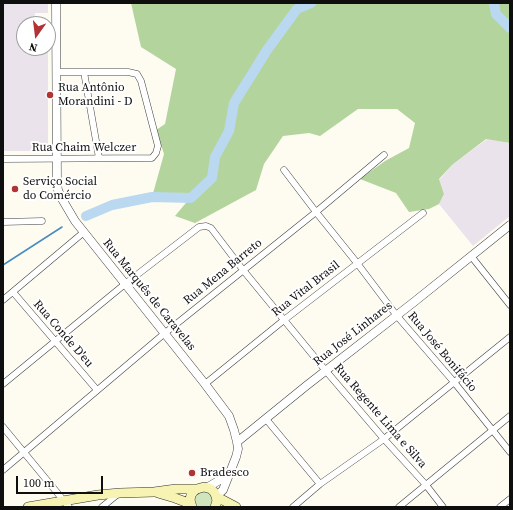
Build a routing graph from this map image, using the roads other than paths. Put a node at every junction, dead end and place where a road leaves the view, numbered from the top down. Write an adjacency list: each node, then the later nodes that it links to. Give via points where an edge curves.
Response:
1 (56, 3): 2 (street)
2 (56, 72): 3 (street); 7 (street)
3 (84, 72): 5 (street); 5 (street, Rua Chaim Welczer, via 137,74 158,146 152,158)
4 (384, 155): 9 (street, Rua Mena Barreto)
5 (99, 158): 7 (street, Rua Chaim Welczer)
6 (3, 159): 7 (street, Rua Chaim Welczer)
7 (57, 159): 14 (street, Rua Marquês de Caravelas, via 58,190)
8 (284, 170): 9 (street, Rua José Bonifácio)
9 (316, 212): 16 (street, Rua José Bonifácio); 17 (street, Rua Mena Barreto)
10 (423, 212): 16 (street, Rua Vital Brasil)
11 (42, 221): 12 (street)
12 (3, 222)
13 (510, 225): 15 (street, Rua José Linhares)
14 (84, 232): 18 (street, Rua Marquês de Caravelas); 19 (street)
15 (471, 256): 21 (street); 22 (street, Rua José Linhares)
16 (357, 263): 22 (street, Rua José Bonifácio); 23 (street, Rua Vital Brasil)
17 (243, 270): 18 (street, Rua Regente Lima e Silva, via 211,228 206,226 199,227); 23 (street, Rua Regente Lima e Silva); 24 (street, Rua Mena Barreto)
18 (125, 284): 24 (street, Rua Marquês de Caravelas); 26 (street)
19 (13, 292): 20 (street); 26 (street, Rua Conde D'eu)
20 (3, 300)
21 (510, 305)
22 (397, 316): 27 (street, Rua José Linhares); 28 (street, Rua José Bonifácio)
23 (284, 320): 27 (street, Rua Regente Lima e Silva); 30 (street, Rua Vital Brasil)
24 (165, 333): 30 (street, Rua Marquês de Caravelas); 31 (street, Rua Mena Barreto)
25 (510, 337): 28 (street)
26 (55, 342): 29 (street); 31 (street, Rua Conde D'eu)
27 (326, 371): 33 (street, Rua José Linhares); 36 (street, Rua Regente Lima e Silva)
28 (454, 382): 35 (street, Rua José Bonifácio); 36 (street)
29 (3, 384)
30 (205, 384): 37 (street, Rua Marquês de Caravelas, via 229,416)
31 (97, 390): 38 (street, Rua Mena Barreto)
32 (510, 416): 35 (street)
33 (266, 419): 37 (street, Rua José Linhares); 42 (street)
34 (3, 427): 38 (street)
35 (492, 430): 39 (street, Rua José Bonifácio); 43 (street)
36 (384, 439): 42 (street); 43 (street, Rua Regente Lima e Silva)
37 (237, 442): 41 (street, via 238,449)
38 (24, 452): 40 (street, Rua Mena Barreto); 50 (street)
39 (510, 452)
40 (3, 470)
41 (230, 473): 44 (street); 48 (street)
42 (320, 484): 56 (street)
43 (426, 485): 57 (street); 58 (street, Rua Regente Lima e Silva)
44 (208, 487): 45 (main road); 48 (main road)
45 (197, 489): 47 (main road); 51 (main road, via 191,496)
46 (120, 492): 47 (main road); 50 (main road); 53 (street)
47 (154, 492): 51 (main road)
48 (217, 497): 54 (main road); 55 (main road)
49 (510, 499): 59 (street)
50 (66, 504): 52 (main road)
51 (192, 506)
52 (28, 507)
53 (102, 507)
54 (215, 507)
55 (236, 507)
56 (293, 507)
57 (399, 507)
58 (443, 507)
59 (500, 507)

